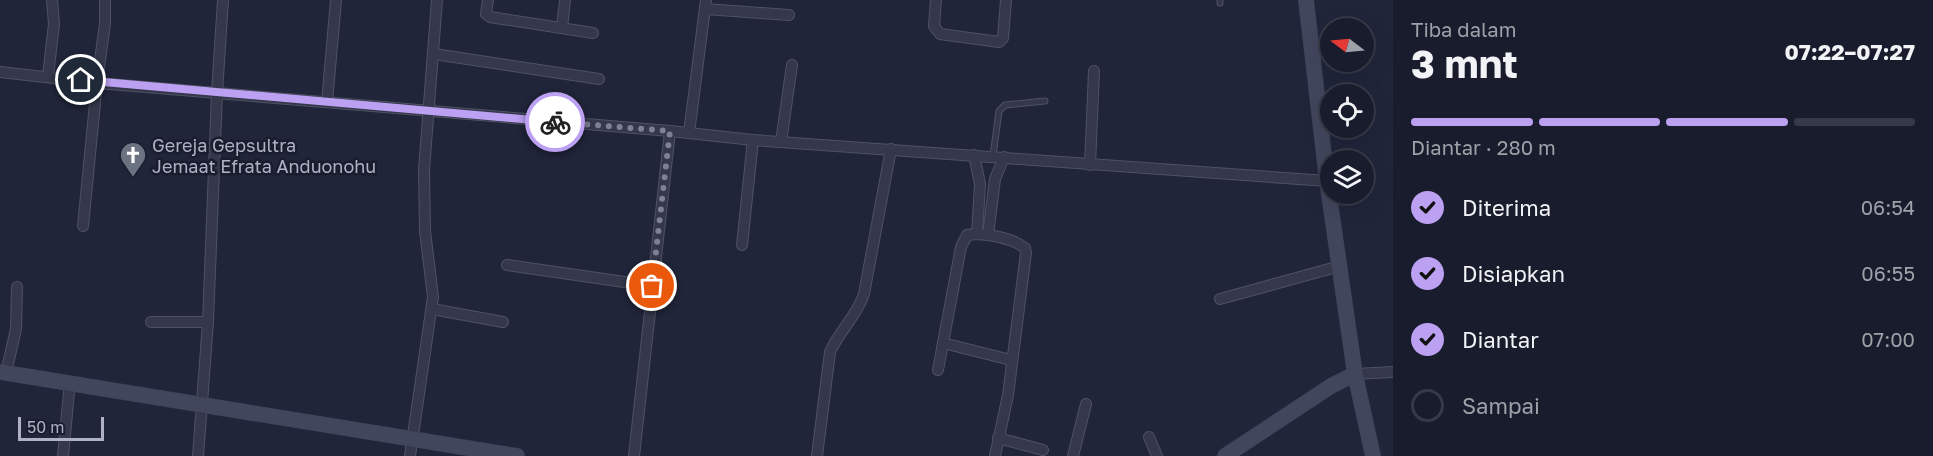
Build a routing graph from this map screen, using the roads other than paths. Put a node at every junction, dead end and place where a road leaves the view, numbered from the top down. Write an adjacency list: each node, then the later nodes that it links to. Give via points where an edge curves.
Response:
1 (52, 0): 19 (street, via 54,24)
2 (105, 0): 21 (street)
3 (223, 0): 22 (street)
4 (336, 0): 24 (street)
5 (437, 0): 15 (street)
6 (488, 0): 13 (street, via 486,14 490,17)
7 (565, 0): 13 (street)
8 (936, 0): 9 (street, via 934,26 940,34 999,42 1003,38)
9 (1006, 0)
10 (1306, 0): 31 (street)
11 (705, 4): 12 (street); 27 (street)
12 (789, 15)
13 (562, 28): 14 (street)
14 (593, 33)
15 (434, 54): 20 (street); 25 (street)
16 (792, 65): 29 (street)
17 (1094, 71): 34 (street)
18 (0, 72): 19 (street)
19 (48, 76): 21 (street)
20 (599, 79)
21 (97, 83): 22 (street); 37 (street)
22 (217, 93): 24 (street); 47 (street)
23 (1045, 101): 33 (lane, via 1005,105 999,111)
24 (327, 102): 25 (street)
25 (430, 111): 26 (street); 45 (street, via 424,204)
26 (670, 131): 27 (street); 42 (street)
27 (689, 133): 28 (street)
28 (753, 140): 29 (street); 39 (street)
29 (781, 142): 30 (street)
30 (891, 149): 32 (street); 67 (street, via 864,294 830,352)
31 (1323, 150)
32 (974, 155): 33 (street); 38 (street, via 980,183)
33 (999, 157): 34 (street); 38 (street)
34 (1090, 165): 35 (street)
35 (1320, 181)
36 (1331, 204): 41 (street)
37 (83, 226)
38 (982, 234): 49 (street, via 967,235 961,247); 50 (street, via 1025,248)
39 (742, 245)
40 (507, 265): 42 (street)
41 (1340, 266): 44 (street); 54 (street)
42 (652, 286): 66 (street)
43 (17, 287): 52 (street, via 16,329)
44 (1220, 299)
45 (432, 309): 48 (street); 59 (street)
46 (151, 322): 47 (street)
47 (208, 322): 56 (street)
48 (503, 322)
49 (943, 343): 50 (street); 51 (street)
50 (1011, 360): 60 (street)
51 (938, 370)
52 (3, 372): 55 (street)
53 (1393, 372): 54 (street)
54 (1355, 374): 71 (street); 72 (street)
55 (70, 382): 56 (street); 62 (street)
56 (201, 403): 59 (street); 63 (street)
57 (1086, 404): 69 (street)
58 (1149, 437): 70 (street)
59 (411, 438): 64 (street); 65 (street)
60 (998, 438): 61 (street); 68 (street)
61 (1043, 450)
62 (63, 456)
63 (198, 456)
64 (410, 456)
65 (518, 456)
66 (634, 456)
67 (817, 456)
68 (995, 456)
69 (1072, 456)
70 (1157, 456)
71 (1224, 456)
72 (1373, 456)

